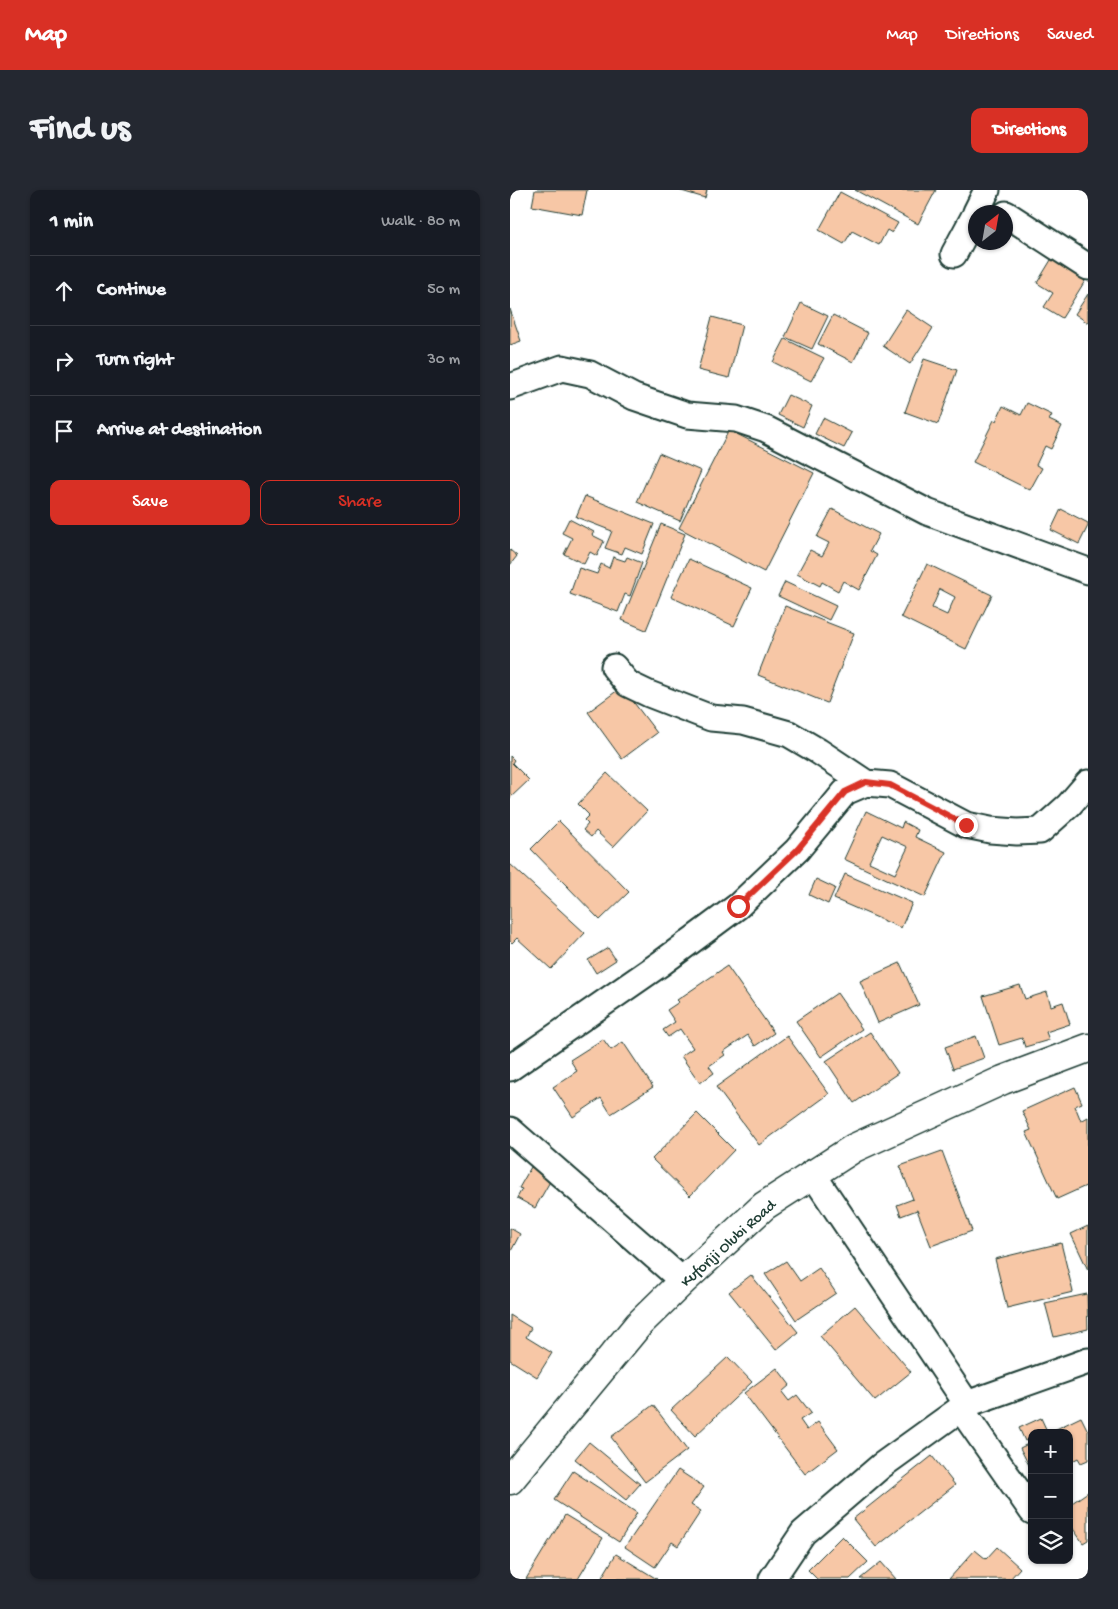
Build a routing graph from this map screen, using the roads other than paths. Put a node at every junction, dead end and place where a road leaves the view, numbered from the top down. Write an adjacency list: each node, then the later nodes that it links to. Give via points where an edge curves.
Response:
1 (980, 204): 3 (street)
2 (1013, 219): 4 (street)
3 (954, 254)
4 (1088, 267)
5 (510, 386): 6 (street, via 562,368 590,374 634,397 687,415 736,419 766,429 927,512)
6 (1088, 571)
7 (614, 667): 8 (street, via 628,684 648,694 711,718 743,721 789,734)
8 (866, 782): 9 (street, via 890,785 966,825 1017,832 1040,831 1070,805); 11 (street, via 845,792 797,850 738,906)
9 (1088, 782)
10 (1088, 1048): 13 (street, Kuforiji Olubi Road, via 950,1104 854,1148)
11 (510, 1068)
12 (510, 1130): 14 (street)
13 (812, 1174): 14 (street, Kuforiji Olubi Road, via 764,1206); 16 (street)
14 (683, 1281): 17 (street, Kuforiji Olubi Road, via 639,1324)
15 (1088, 1361): 16 (street)
16 (964, 1407): 18 (street); 19 (street, via 881,1466 803,1533)
17 (510, 1480)
18 (1028, 1505)
19 (772, 1579)

